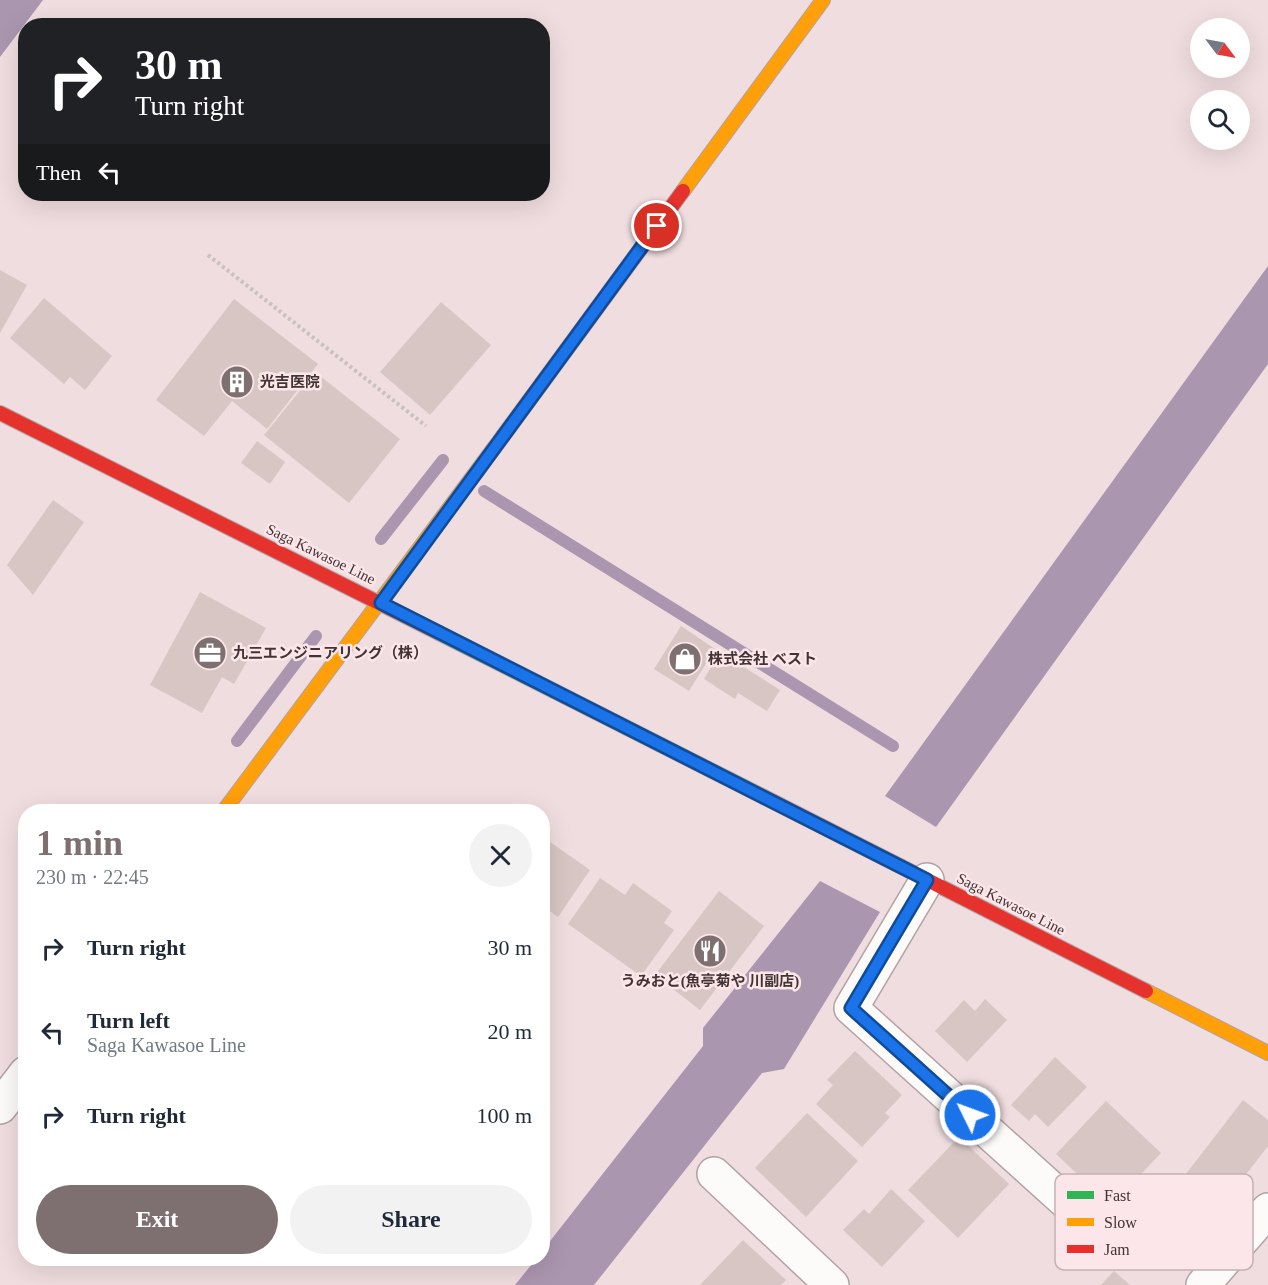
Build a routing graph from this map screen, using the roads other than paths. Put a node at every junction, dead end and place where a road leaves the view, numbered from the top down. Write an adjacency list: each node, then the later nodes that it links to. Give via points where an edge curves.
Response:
1 (823, 0): 3 (main road)
2 (0, 413): 3 (main road, Saga Kawasoe Line)
3 (381, 603): 4 (main road); 5 (main road, Saga Kawasoe Line)
4 (229, 804)
5 (927, 880): 6 (main road, Saga Kawasoe Line); 10 (street, via 851,1008)
6 (1268, 1053)
7 (18, 1083): 8 (street)
8 (0, 1107)
9 (714, 1174): 14 (street)
10 (1055, 1192)
11 (1268, 1210): 12 (street)
12 (1253, 1227)
13 (1216, 1270): 15 (street)
14 (832, 1285)
15 (1203, 1285)

